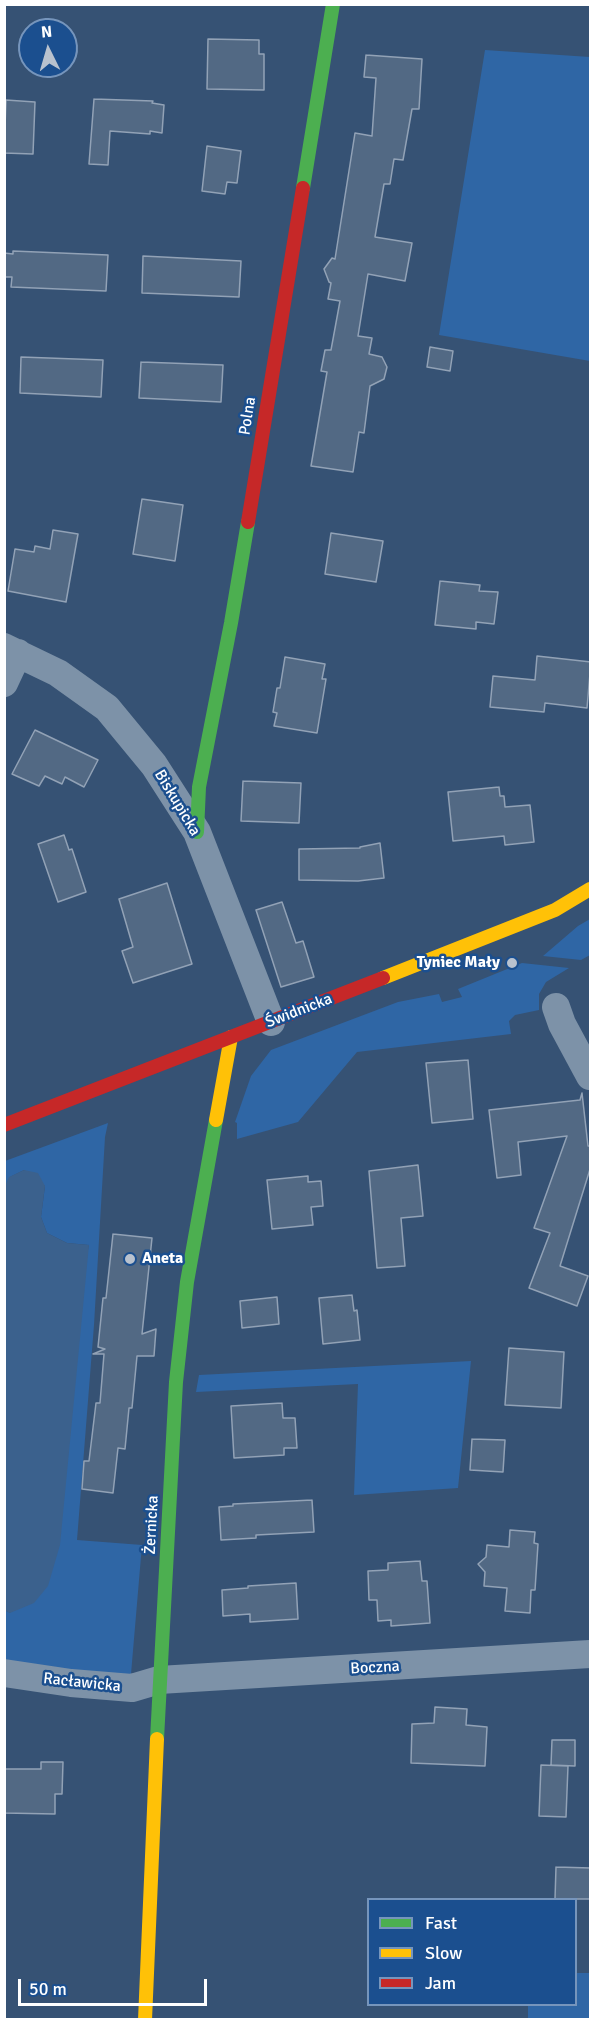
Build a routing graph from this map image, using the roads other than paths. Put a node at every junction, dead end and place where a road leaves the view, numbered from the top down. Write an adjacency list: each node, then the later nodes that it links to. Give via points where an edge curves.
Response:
1 (333, 4): 4 (street, Polna, via 231,623 199,787)
2 (11, 650): 3 (street); 4 (street, Biskupicka, via 58,673 107,708 154,765)
3 (4, 683)
4 (197, 832): 7 (street, Biskupicka)
5 (591, 890): 7 (street, Świdnicka, via 555,910)
6 (556, 1007): 9 (street)
7 (271, 1022): 8 (street, Świdnicka)
8 (231, 1037): 10 (street, Świdnicka); 13 (street, Żernicka, via 187,1282 176,1382)
9 (591, 1076)
10 (4, 1125)
11 (591, 1654): 13 (street, Boczna)
12 (4, 1673): 13 (street, Racławicka, via 132,1688)
13 (159, 1680): 14 (street, Żernicka)
14 (145, 2019)

